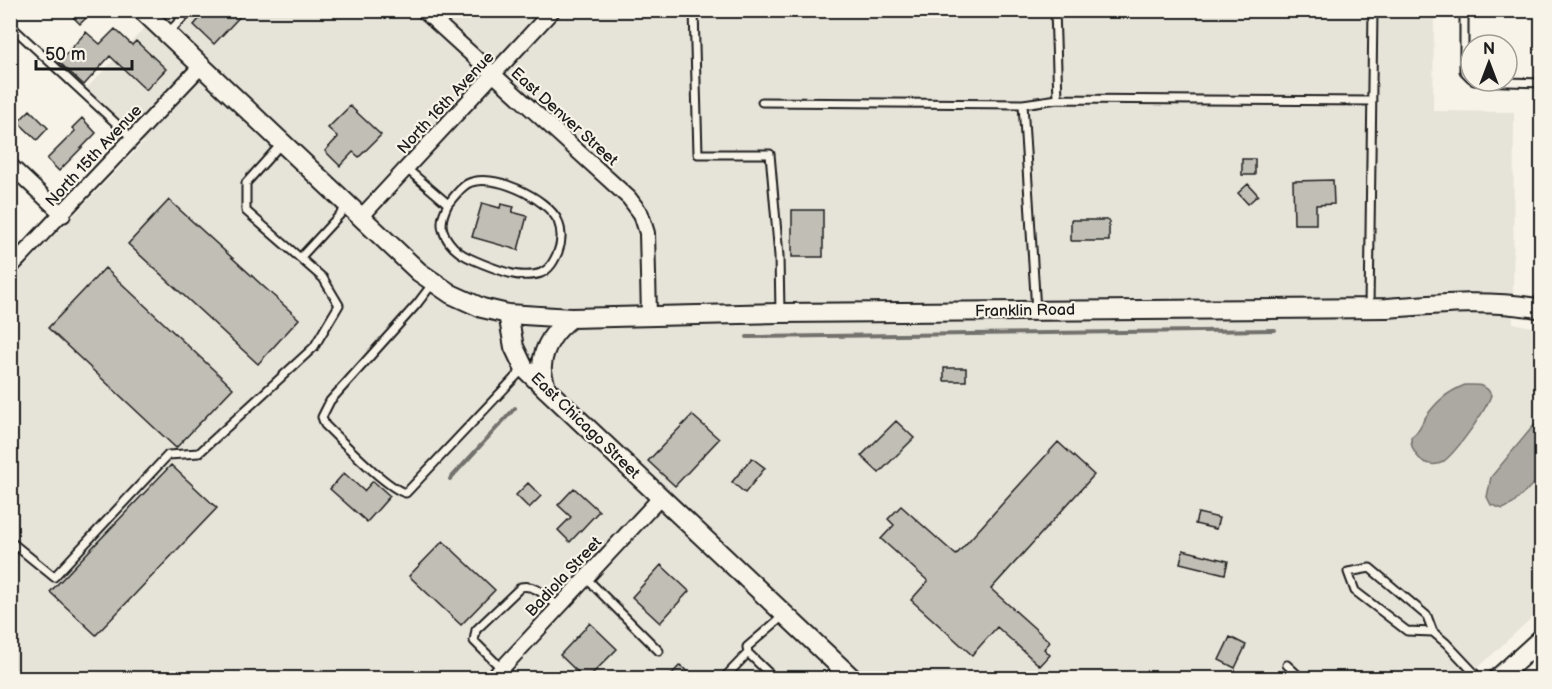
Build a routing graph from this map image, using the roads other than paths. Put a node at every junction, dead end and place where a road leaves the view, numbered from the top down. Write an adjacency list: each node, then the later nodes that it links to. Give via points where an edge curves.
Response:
1 (142, 10): 11 (street)
2 (190, 10): 11 (lane)
3 (423, 10): 13 (street, East Denver Street)
4 (553, 10): 13 (street, North 16th Avenue)
5 (694, 10): 33 (lane, via 698,154 770,154)
6 (1055, 10): 16 (lane)
7 (1373, 10): 17 (lane)
8 (1464, 10): 10 (lane)
9 (10, 25): 20 (lane)
10 (1464, 33)
11 (168, 34): 12 (street)
12 (201, 66): 20 (street, North 15th Avenue); 21 (street)
13 (494, 76): 23 (street, North 16th Avenue); 35 (street, East Denver Street, via 629,198 641,214 647,233)
14 (1519, 82): 15 (lane)
15 (1542, 83)
16 (1058, 99): 17 (lane); 19 (lane)
17 (1372, 101): 30 (lane)
18 (762, 102): 19 (lane)
19 (1023, 104): 32 (lane)
20 (133, 139): 26 (street, North 15th Avenue)
21 (282, 143): 25 (street); 27 (lane, via 246,183 246,211)
22 (10, 165): 26 (street)
23 (407, 169): 24 (lane); 25 (street, North 16th Avenue)
24 (448, 204): 24 (lane, via 468,184 481,181 496,182 543,202 553,212 561,234 553,264 543,272 511,274 460,253 443,230 442,217)
25 (355, 211): 27 (lane); 29 (street)
26 (63, 214): 28 (street, North 15th Avenue)
27 (300, 258): 40 (lane, via 323,278 339,305 314,347 199,453 168,455 54,577)
28 (10, 268)
29 (433, 283): 34 (street, via 482,308); 37 (lane, via 330,401 322,417 333,433 381,477 406,493)
30 (1369, 308): 31 (street, Franklin Road, via 1494,303); 32 (street, Franklin Road)
31 (1542, 309)
32 (1036, 310): 33 (street, Franklin Road)
33 (780, 313): 35 (street, Franklin Road)
34 (508, 314): 36 (street, Franklin Road); 37 (street, East Chicago Street, via 514,347)
35 (649, 315): 36 (street, Franklin Road)
36 (571, 318): 38 (street, via 557,329 543,358 541,368)
37 (524, 368): 38 (street, East Chicago Street)
38 (547, 391): 39 (street, East Chicago Street)
39 (660, 498): 41 (street, Badiola Street); 43 (street, East Chicago Street)
40 (10, 541)
41 (586, 578): 42 (street, Badiola Street); 46 (lane)
42 (559, 607): 49 (street, Badiola Street); 49 (lane, via 534,587 521,587 476,630 474,641)
43 (785, 615): 47 (lane, via 747,647); 52 (street, East Chicago Street)
44 (1433, 632): 44 (lane, via 1427,616 1370,568 1348,572 1355,591 1407,631); 54 (lane)
45 (1542, 638): 55 (street)
46 (659, 651)
47 (748, 653): 50 (lane); 51 (lane)
48 (1287, 665): 53 (lane)
49 (497, 674)
50 (724, 678)
51 (774, 678)
52 (852, 678)
53 (1301, 678)
54 (1479, 678)
55 (1498, 678)

